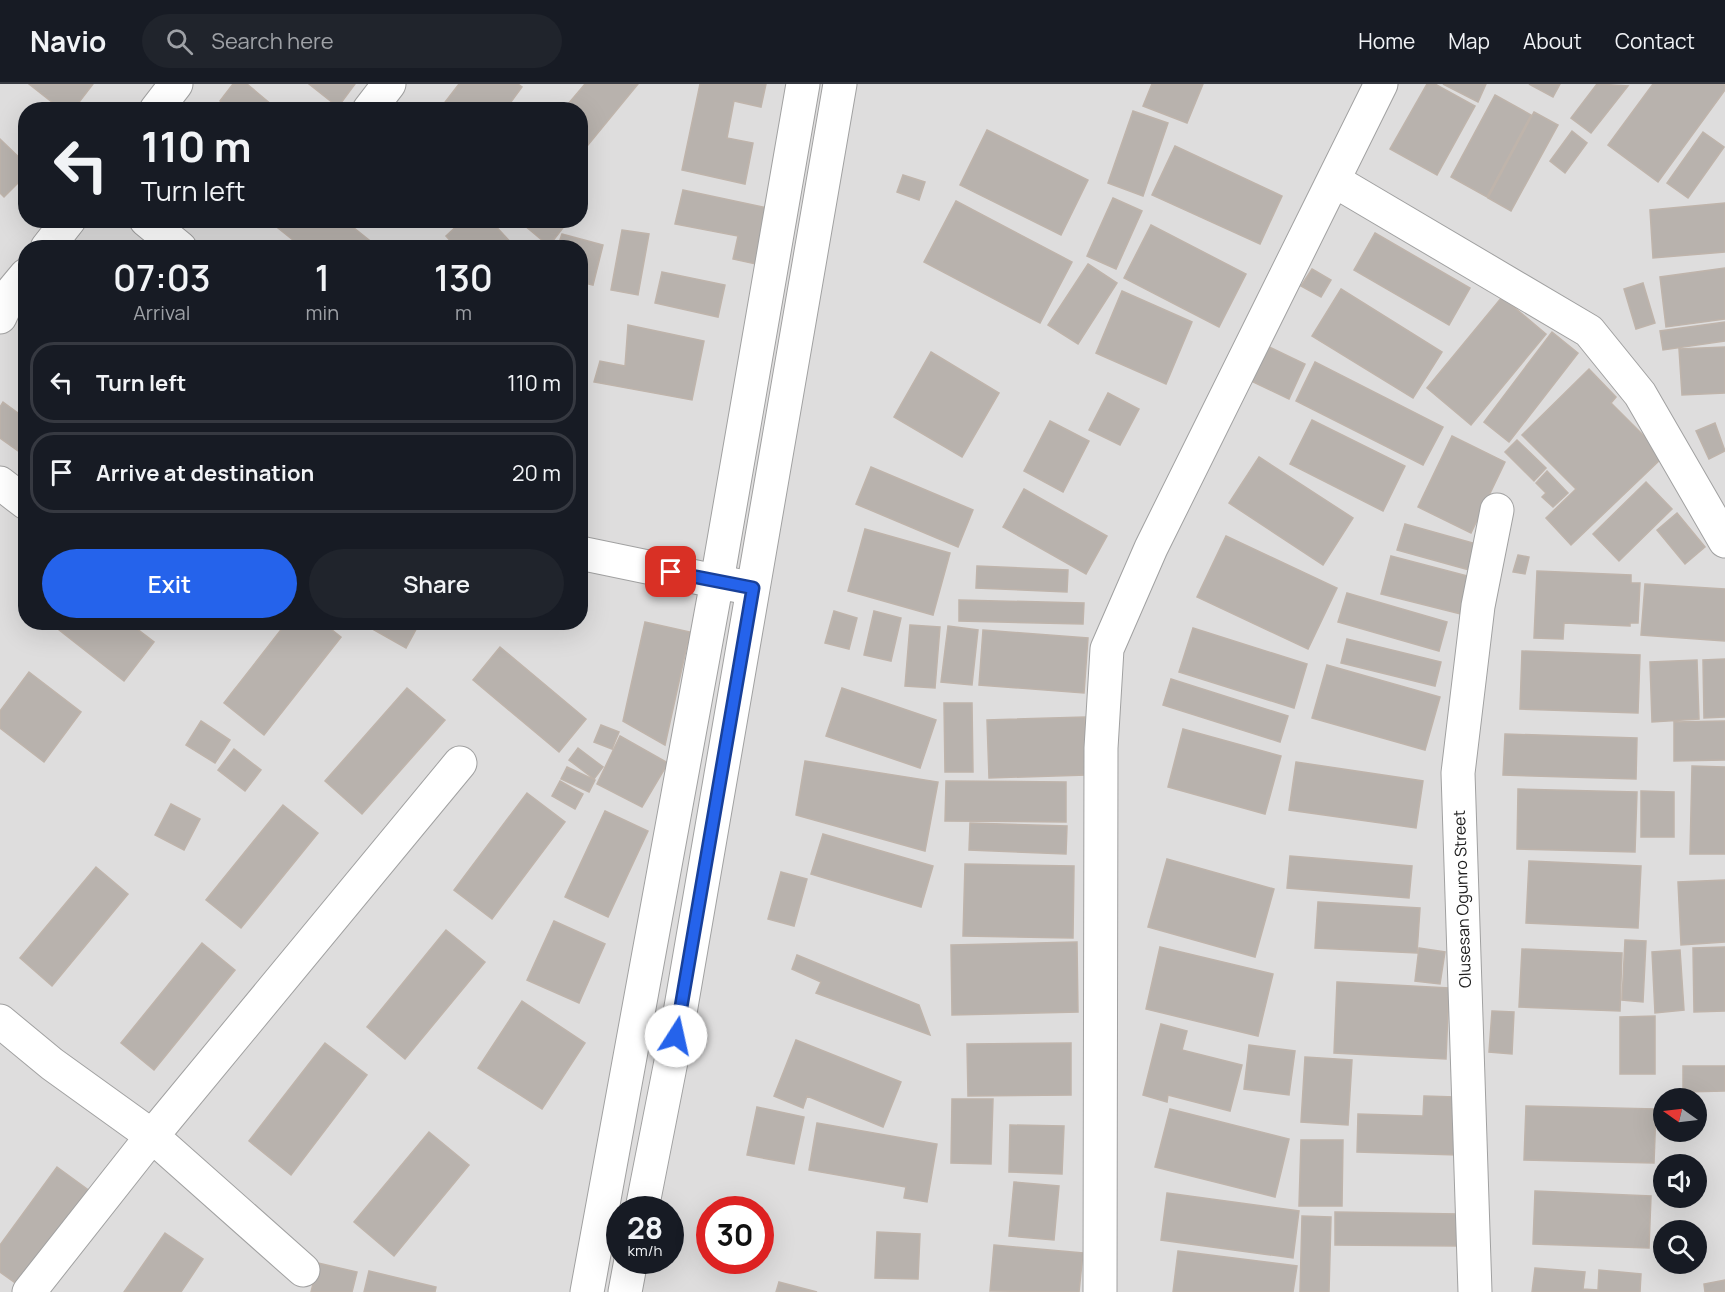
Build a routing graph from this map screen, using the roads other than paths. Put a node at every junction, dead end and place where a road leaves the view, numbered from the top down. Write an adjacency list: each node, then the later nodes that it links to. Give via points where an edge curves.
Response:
1 (176, 84): 6 (street)
2 (388, 84): 7 (street)
3 (803, 84): 18 (street)
4 (840, 84): 19 (street)
5 (1381, 84): 8 (street)
6 (162, 102)
7 (375, 102)
8 (1335, 181): 16 (street, via 1589,331 1640,394); 31 (street, via 1151,548 1107,649 1101,760)
9 (63, 228): 11 (street)
10 (156, 228): 12 (street)
11 (53, 240)
12 (170, 240)
13 (0, 483): 14 (street)
14 (18, 496)
15 (1497, 510): 32 (street, Olusesan Ogunro Street, via 1478,606 1458,773)
16 (1725, 541)
17 (588, 554): 18 (street)
18 (717, 581): 19 (street); 20 (street)
19 (753, 588): 21 (street)
20 (695, 699): 21 (street); 29 (street)
21 (733, 705): 25 (street)
22 (460, 763): 24 (street)
23 (0, 1021): 24 (street)
24 (152, 1136): 26 (street); 28 (street)
25 (645, 1196)
26 (303, 1270)
27 (629, 1274): 30 (street)
28 (29, 1292)
29 (587, 1292)
30 (625, 1292)
31 (1100, 1292)
32 (1475, 1292)

